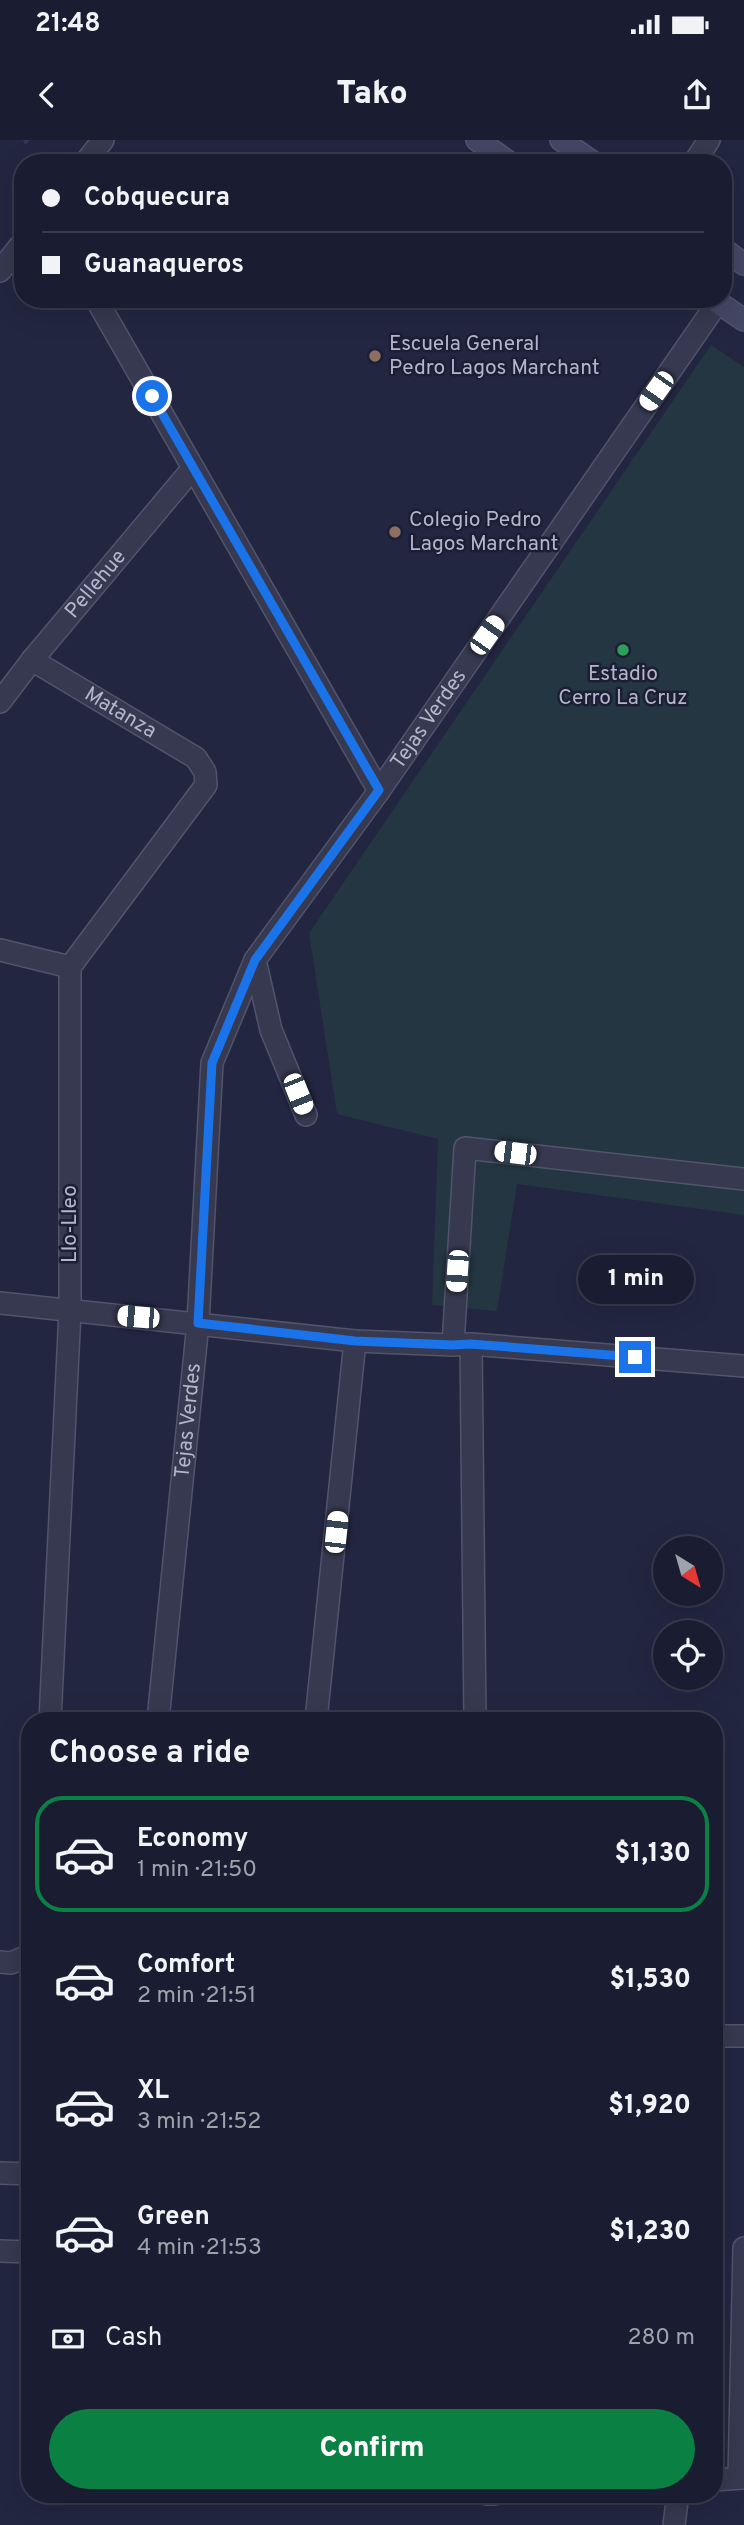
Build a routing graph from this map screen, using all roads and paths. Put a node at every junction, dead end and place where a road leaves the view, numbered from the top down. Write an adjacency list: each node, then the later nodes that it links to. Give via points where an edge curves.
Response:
1 (103, 140): 4 (street)
2 (477, 140): 5 (main road)
3 (561, 140): 6 (main road)
4 (92, 154)
5 (497, 154)
6 (581, 154)
7 (14, 253): 8 (street)
8 (0, 271)
9 (101, 308): 13 (street)
10 (710, 308): 16 (street, Tejas Verdes)
11 (726, 308): 12 (main road)
12 (744, 320)
13 (193, 468): 14 (street, Pellehue); 16 (street)
14 (32, 660): 15 (street, Pellehue); 19 (street, Matanza, via 196,758 205,772 206,785)
15 (0, 702)
16 (379, 790): 18 (street, Tejas Verdes)
17 (0, 950): 19 (street)
18 (255, 960): 20 (street, via 271,1031); 24 (street, Tejas Verdes, via 212,1063)
19 (70, 967): 23 (street, Llo-Lleo)
20 (306, 1115)
21 (744, 1179): 26 (street, via 465,1148)
22 (0, 1303): 23 (street)
23 (71, 1311): 24 (street); 28 (street, Llo-Lleo)
24 (198, 1323): 25 (street); 29 (street, Tejas Verdes)
25 (355, 1341): 26 (street); 30 (street)
26 (462, 1345): 27 (street); 31 (street)
27 (744, 1366)
28 (50, 1712)
29 (159, 1712)
30 (317, 1712)
31 (475, 1712)
32 (21, 1959): 33 (street)
33 (0, 1962)
34 (723, 2036): 35 (street)
35 (744, 2036)
36 (0, 2173): 37 (street)
37 (21, 2174)
38 (744, 2248): 41 (street)
39 (0, 2251): 40 (street)
40 (21, 2252)
41 (741, 2478): 42 (street)
42 (723, 2479)
43 (677, 2503): 44 (street)
44 (674, 2525)

